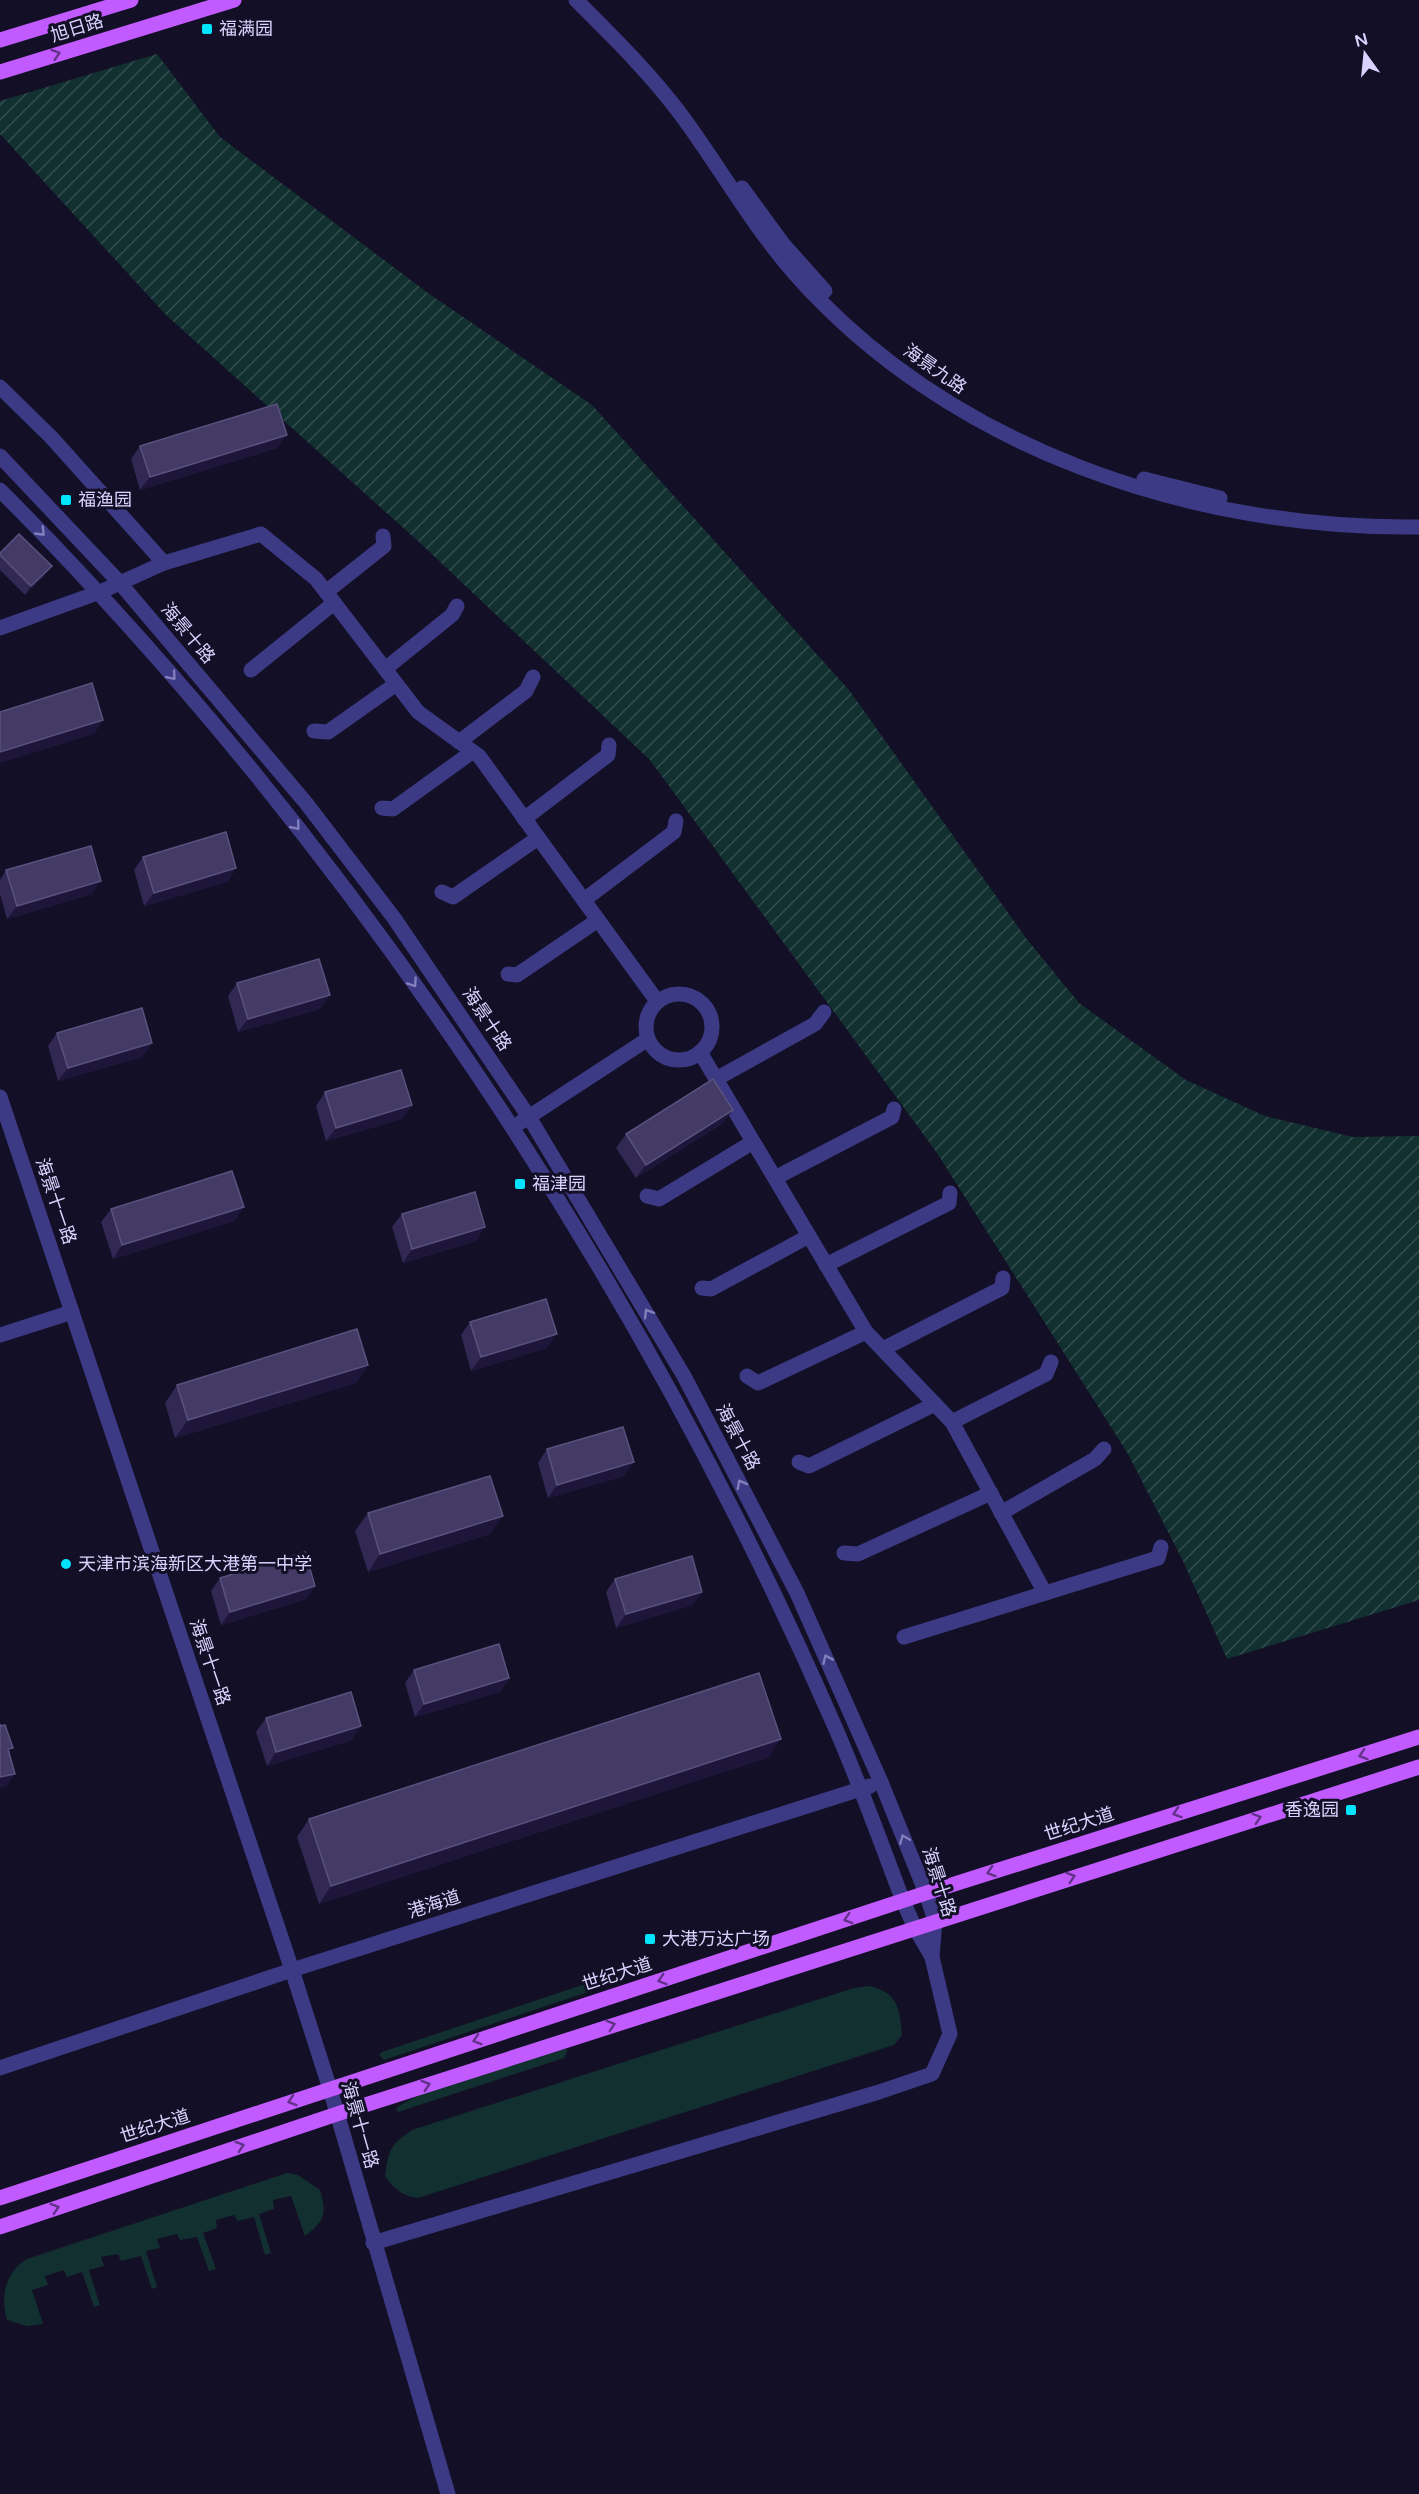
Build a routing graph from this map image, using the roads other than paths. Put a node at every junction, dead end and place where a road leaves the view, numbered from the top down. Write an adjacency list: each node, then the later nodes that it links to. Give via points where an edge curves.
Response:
1 (131, 0): 5 (main road, 旭日路)
2 (234, 0): 6 (main road, 旭日路, one-way to 2)
3 (576, 0): 11 (street, 海景九路, via 676,109 747,215 797,276 857,336 929,391 1018,440 1161,494 1287,521)
4 (589, 0): 10 (street, 海景九路, via 688,108 800,264 887,349 933,381 1029,436 1143,478 1308,515)
5 (0, 40)
6 (0, 72)
7 (0, 387): 13 (street, via 51,437)
8 (0, 456): 14 (street, 海景十路)
9 (0, 490): 15 (street, 海景十路, one-way to 15)
10 (1419, 519)
11 (1419, 528)
12 (384, 536): 16 (street, via 384,546)
13 (164, 563): 14 (street); 16 (street, via 261,534 316,579)
14 (120, 583): 15 (street); 42 (street, 海景十路, via 342,849)
15 (100, 592): 18 (street); 43 (street, 海景十路, one-way to 43, via 314,848 401,966)
16 (330, 598): 19 (street); 20 (street)
17 (457, 606): 19 (street, via 452,615)
18 (0, 628)
19 (385, 669): 22 (street)
20 (251, 670)
21 (533, 677): 24 (street, via 526,691)
22 (396, 684): 23 (street, via 328,732); 24 (street, via 418,712)
23 (314, 732)
24 (459, 742): 26 (street)
25 (609, 744): 28 (street, via 608,755)
26 (472, 752): 27 (street, via 393,809); 28 (street, via 479,756)
27 (382, 808)
28 (524, 819): 30 (street)
29 (676, 821): 32 (street, via 674,832)
30 (538, 838): 31 (street, via 453,897); 32 (street)
31 (442, 892)
32 (584, 900): 33 (street)
33 (598, 920): 34 (street, via 517,975); 35 (street)
34 (508, 974)
35 (657, 1001): 37 (street, via 646,1019); 38 (street, via 676,994 696,998 704,1005 712,1024 711,1035)
36 (824, 1012): 39 (street, via 815,1024)
37 (648, 1039): 38 (street, via 661,1055 670,1059 681,1060); 42 (street)
38 (700, 1052): 39 (street)
39 (716, 1079): 44 (street)
40 (0, 1097): 52 (street, 海景十一路)
41 (894, 1109): 45 (street, via 892,1117)
42 (529, 1117): 43 (street); 70 (street, 海景十路, one-way to 42, via 797,1593 694,1395)
43 (511, 1128): 71 (street, 海景十路, via 604,1277 713,1473 800,1649)
44 (753, 1142): 45 (street); 47 (street, via 659,1198)
45 (775, 1178): 48 (street)
46 (950, 1193): 49 (street, via 949,1203)
47 (647, 1196)
48 (809, 1236): 49 (street); 51 (street, via 711,1289)
49 (826, 1265): 53 (street)
50 (1003, 1278): 55 (street, via 1002,1288)
51 (702, 1288)
52 (72, 1312): 54 (street); 77 (street, 海景十一路)
53 (866, 1332): 55 (street); 57 (street, via 758,1383)
54 (0, 1335)
55 (883, 1349): 58 (street)
56 (1051, 1362): 59 (street, via 1047,1374)
57 (747, 1376)
58 (935, 1404): 59 (street); 61 (street, via 809,1466)
59 (952, 1422): 62 (street)
60 (1104, 1449): 63 (street, via 1095,1459)
61 (799, 1462)
62 (991, 1493): 63 (street); 65 (street, via 858,1554)
63 (1001, 1513): 66 (street)
64 (1161, 1547): 66 (street, via 1158,1558)
65 (844, 1553)
66 (1045, 1593): 67 (street)
67 (904, 1637)
68 (1419, 1737): 72 (main road, 世纪大道, one-way to 72)
69 (1419, 1767): 74 (main road, one-way to 69)
70 (881, 1782): 71 (street, 港海道); 72 (street, 海景十路, one-way to 70)
71 (860, 1790): 73 (street, 海景十路); 77 (street, 港海道)
72 (926, 1893): 73 (main road, 世纪大道); 74 (street, 海景十路)
73 (903, 1901): 75 (street, 海景十路); 79 (main road, 世纪大道, one-way to 79)
74 (935, 1921): 75 (main road); 76 (street, 海景十路)
75 (915, 1928): 76 (street, 海景十路); 80 (main road, one-way to 75)
76 (932, 1957): 83 (street, via 950,2034 933,2074)
77 (292, 1970): 78 (street, 港海道); 79 (street, 海景十一路)
78 (0, 2068)
79 (330, 2089): 80 (street, 海景十一路); 81 (main road, 世纪大道, one-way to 81)
80 (337, 2114): 82 (main road, one-way to 80); 83 (street, 海景十一路)
81 (0, 2198)
82 (0, 2227)
83 (373, 2243): 84 (street, 海景十一路)
84 (448, 2494)

